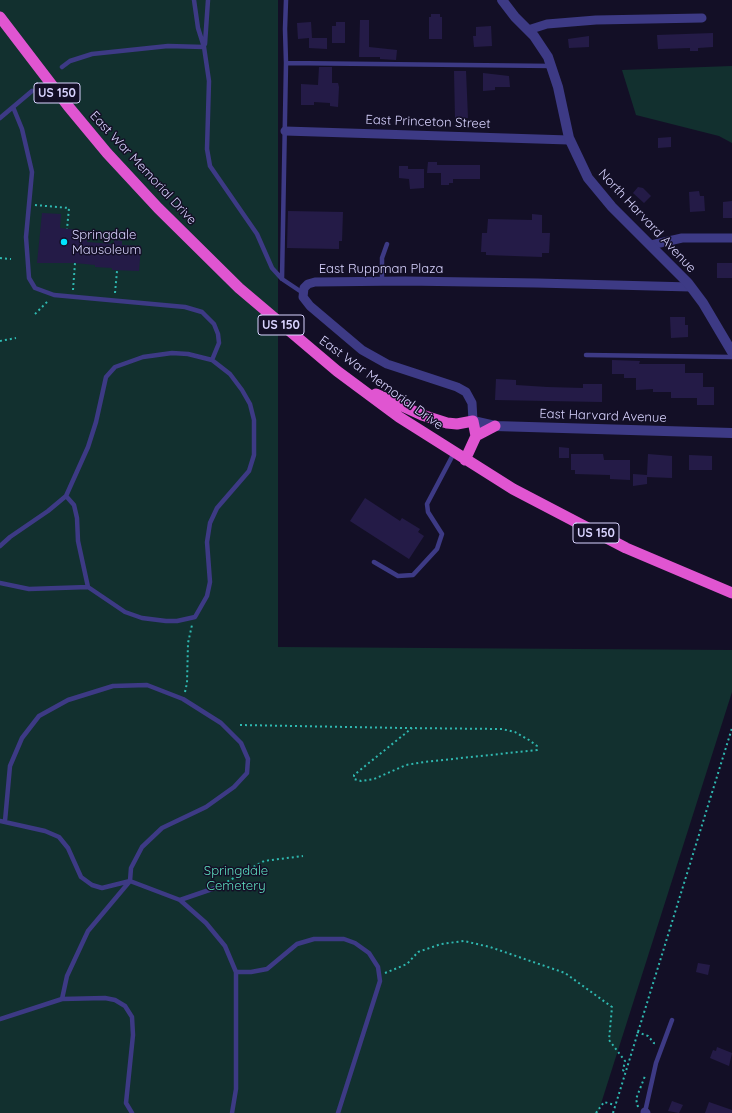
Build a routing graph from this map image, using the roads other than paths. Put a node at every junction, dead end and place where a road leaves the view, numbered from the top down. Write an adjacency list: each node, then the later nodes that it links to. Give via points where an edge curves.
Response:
1 (194, 0): 8 (lane)
2 (208, 0): 8 (lane)
3 (286, 0): 9 (lane)
4 (502, 0): 7 (street, North Harvard Avenue)
5 (0, 17): 28 (highway, East War Memorial Drive / US 150, via 68,106 158,208 239,288)
6 (702, 18): 7 (street, via 590,21 547,24)
7 (528, 30): 10 (street, North Harvard Avenue)
8 (204, 47): 11 (lane, via 168,46 92,54 70,61); 20 (lane, via 209,81 209,162 257,234 272,268)
9 (286, 63): 10 (lane); 15 (lane)
10 (552, 66): 16 (street, North Harvard Avenue)
11 (62, 67)
12 (32, 91): 13 (lane)
13 (13, 107): 14 (lane); 27 (lane, via 22,129 32,172 26,237 28,278 35,288 54,295 186,307 202,312 214,324 218,334 219,343)
14 (0, 118)
15 (285, 131): 16 (street, East Princeton Street); 20 (lane)
16 (569, 140): 19 (street, North Harvard Avenue, via 590,182 612,208)
17 (732, 238): 19 (street, via 682,238)
18 (387, 244): 21 (lane, via 382,258)
19 (651, 245): 22 (street, North Harvard Avenue)
20 (282, 279): 23 (lane)
21 (382, 282): 22 (street, East Ruppman Plaza, via 537,283); 23 (street, East Ruppman Plaza, via 315,282 306,286)
22 (691, 288): 24 (street, North Harvard Avenue)
23 (303, 293): 29 (street, via 304,300 315,312 362,350 387,364 466,392 470,398)
24 (732, 352)
25 (586, 355): 26 (lane)
26 (732, 357)
27 (212, 360): 35 (lane, via 172,353 137,358 114,367 106,377 88,448); 39 (lane, via 230,374 250,404 254,420 254,454 249,471 217,508 210,523 206,542 210,582 207,596 195,617 166,622 125,612)
28 (332, 367): 29 (highway, via 377,394 422,415 457,424); 33 (highway, East War Memorial Drive / US 150, via 399,417)
29 (473, 421): 30 (street, East Harvard Avenue); 32 (highway)
30 (495, 426): 31 (street, East Harvard Avenue); 32 (highway)
31 (732, 433)
32 (476, 436): 34 (highway)
33 (454, 453): 34 (highway, East War Memorial Drive / US 150); 37 (lane, via 427,504 428,512 442,534 437,548 413,575 398,576)
34 (465, 460): 40 (highway, East War Memorial Drive / US 150, via 582,526)
35 (66, 496): 36 (lane); 39 (lane, via 74,505 78,541)
36 (0, 546)
37 (374, 562)
38 (0, 583): 39 (lane, via 29,589)
39 (88, 587)
40 (732, 593)
41 (2, 821): 42 (lane, via 59,837 68,848 81,877 92,885 102,888); 42 (lane, via 10,766 22,738 39,716 68,700 113,686 147,685 183,699 221,723 241,743 248,759 247,773 234,787 206,807 162,828 142,847 134,859 129,875)
42 (130, 881): 44 (lane); 46 (lane, via 88,931 67,976)
43 (218, 887): 44 (lane)
44 (180, 900): 45 (lane, via 206,923 225,946)
45 (236, 972): 50 (lane, via 236,1088); 51 (lane, via 267,969 297,944 314,939 344,939 369,953 378,967 380,981)
46 (62, 999): 47 (lane); 49 (lane, via 115,1000 125,1006 132,1017 133,1035 126,1103)
47 (0, 1019)
48 (672, 1020): 52 (lane, via 656,1063)
49 (132, 1113)
50 (232, 1113)
51 (338, 1113)
52 (646, 1113)

